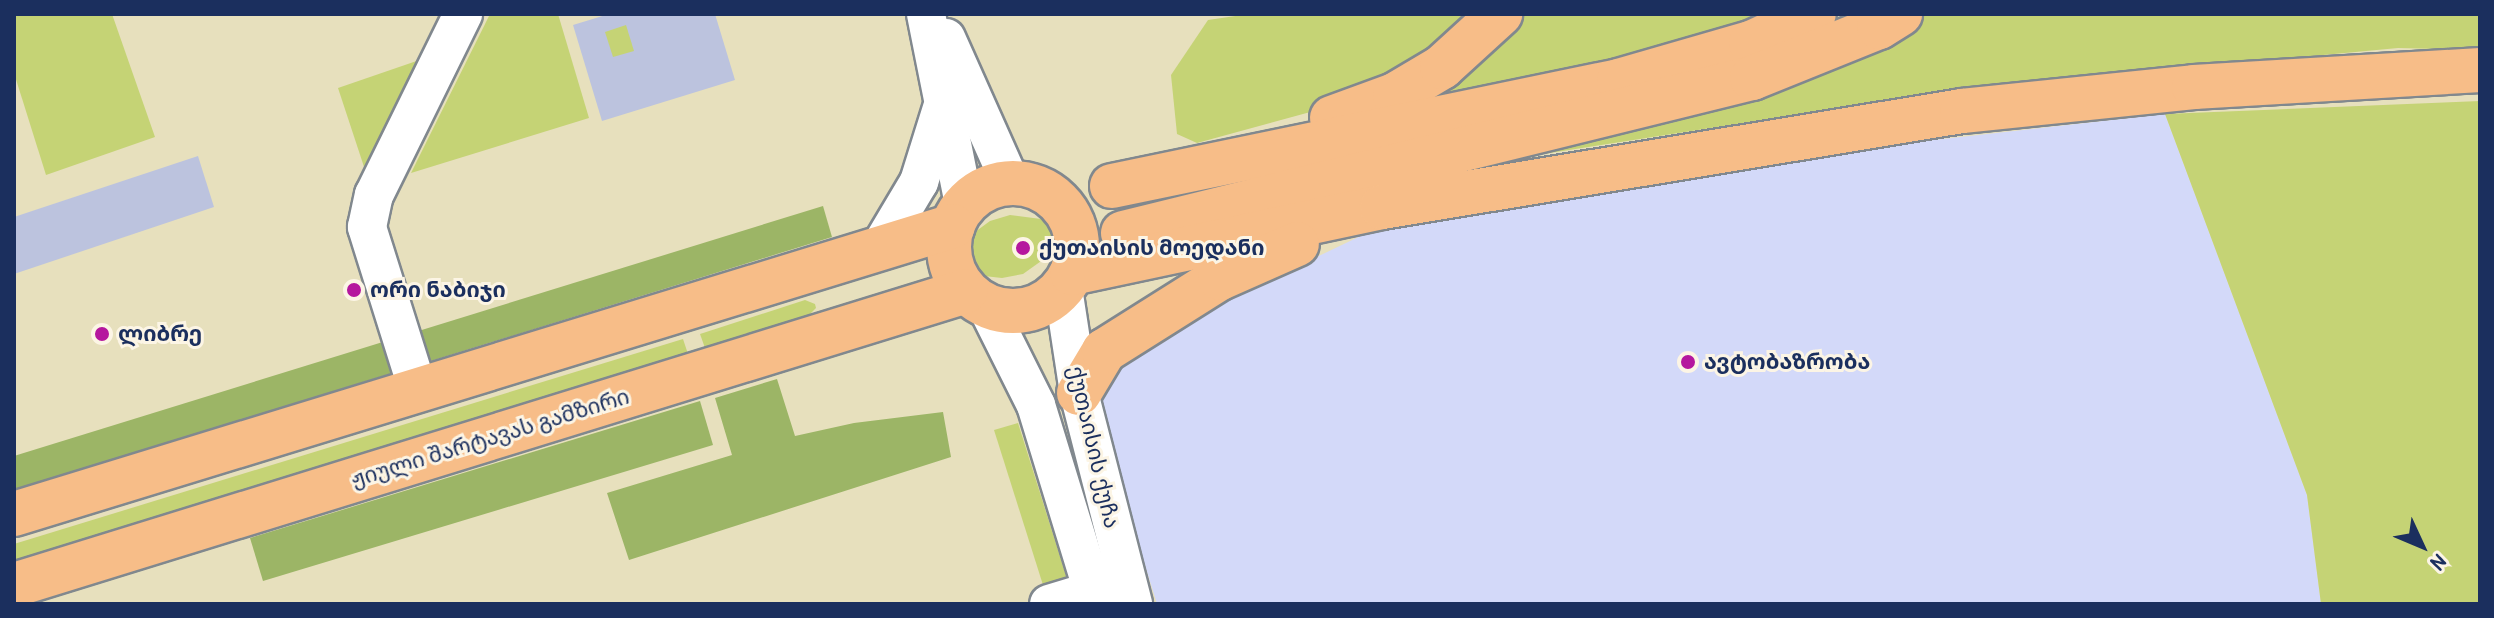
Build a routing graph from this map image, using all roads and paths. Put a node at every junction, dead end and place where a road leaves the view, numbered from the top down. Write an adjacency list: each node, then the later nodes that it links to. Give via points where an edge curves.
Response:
1 (463, 14): 17 (street, via 374,195 367,227)
2 (926, 14): 8 (street)
3 (936, 14): 10 (street)
4 (1500, 14): 9 (main road, via 1442,67 1395,95)
5 (1814, 14): 9 (main road, via 1751,43 1619,81)
6 (1900, 14): 15 (main road, via 1752,78 1124,232)
7 (2480, 70): 12 (main road, via 2194,87 1962,111)
8 (943, 105): 13 (street); 14 (street, via 919,182)
9 (1190, 170): 11 (main road)
10 (1010, 182): 11 (main road, via 1027,183); 13 (main road, via 985,188)
11 (1057, 199): 15 (main road, via 1071,217)
12 (1382, 207): 15 (main road); 18 (main road, via 1220,278 1104,351)
13 (958, 215): 14 (main road); 16 (main road, via 948,242 950,260)
14 (879, 249): 17 (main road)
15 (1071, 271): 16 (main road, via 1053,298 1027,310 999,310); 18 (street, ქუთაისის ქუჩა)
16 (976, 298): 20 (main road, ჟიული შარტავას გამზირი); 21 (street, ქუთაისის ქუჩა, via 1036,405)
17 (418, 390): 19 (main road)
18 (1079, 393): 21 (street, ქუთაისის ქუჩა)
19 (14, 514)
20 (14, 585)
21 (1112, 595): 22 (street)
22 (1049, 604)

